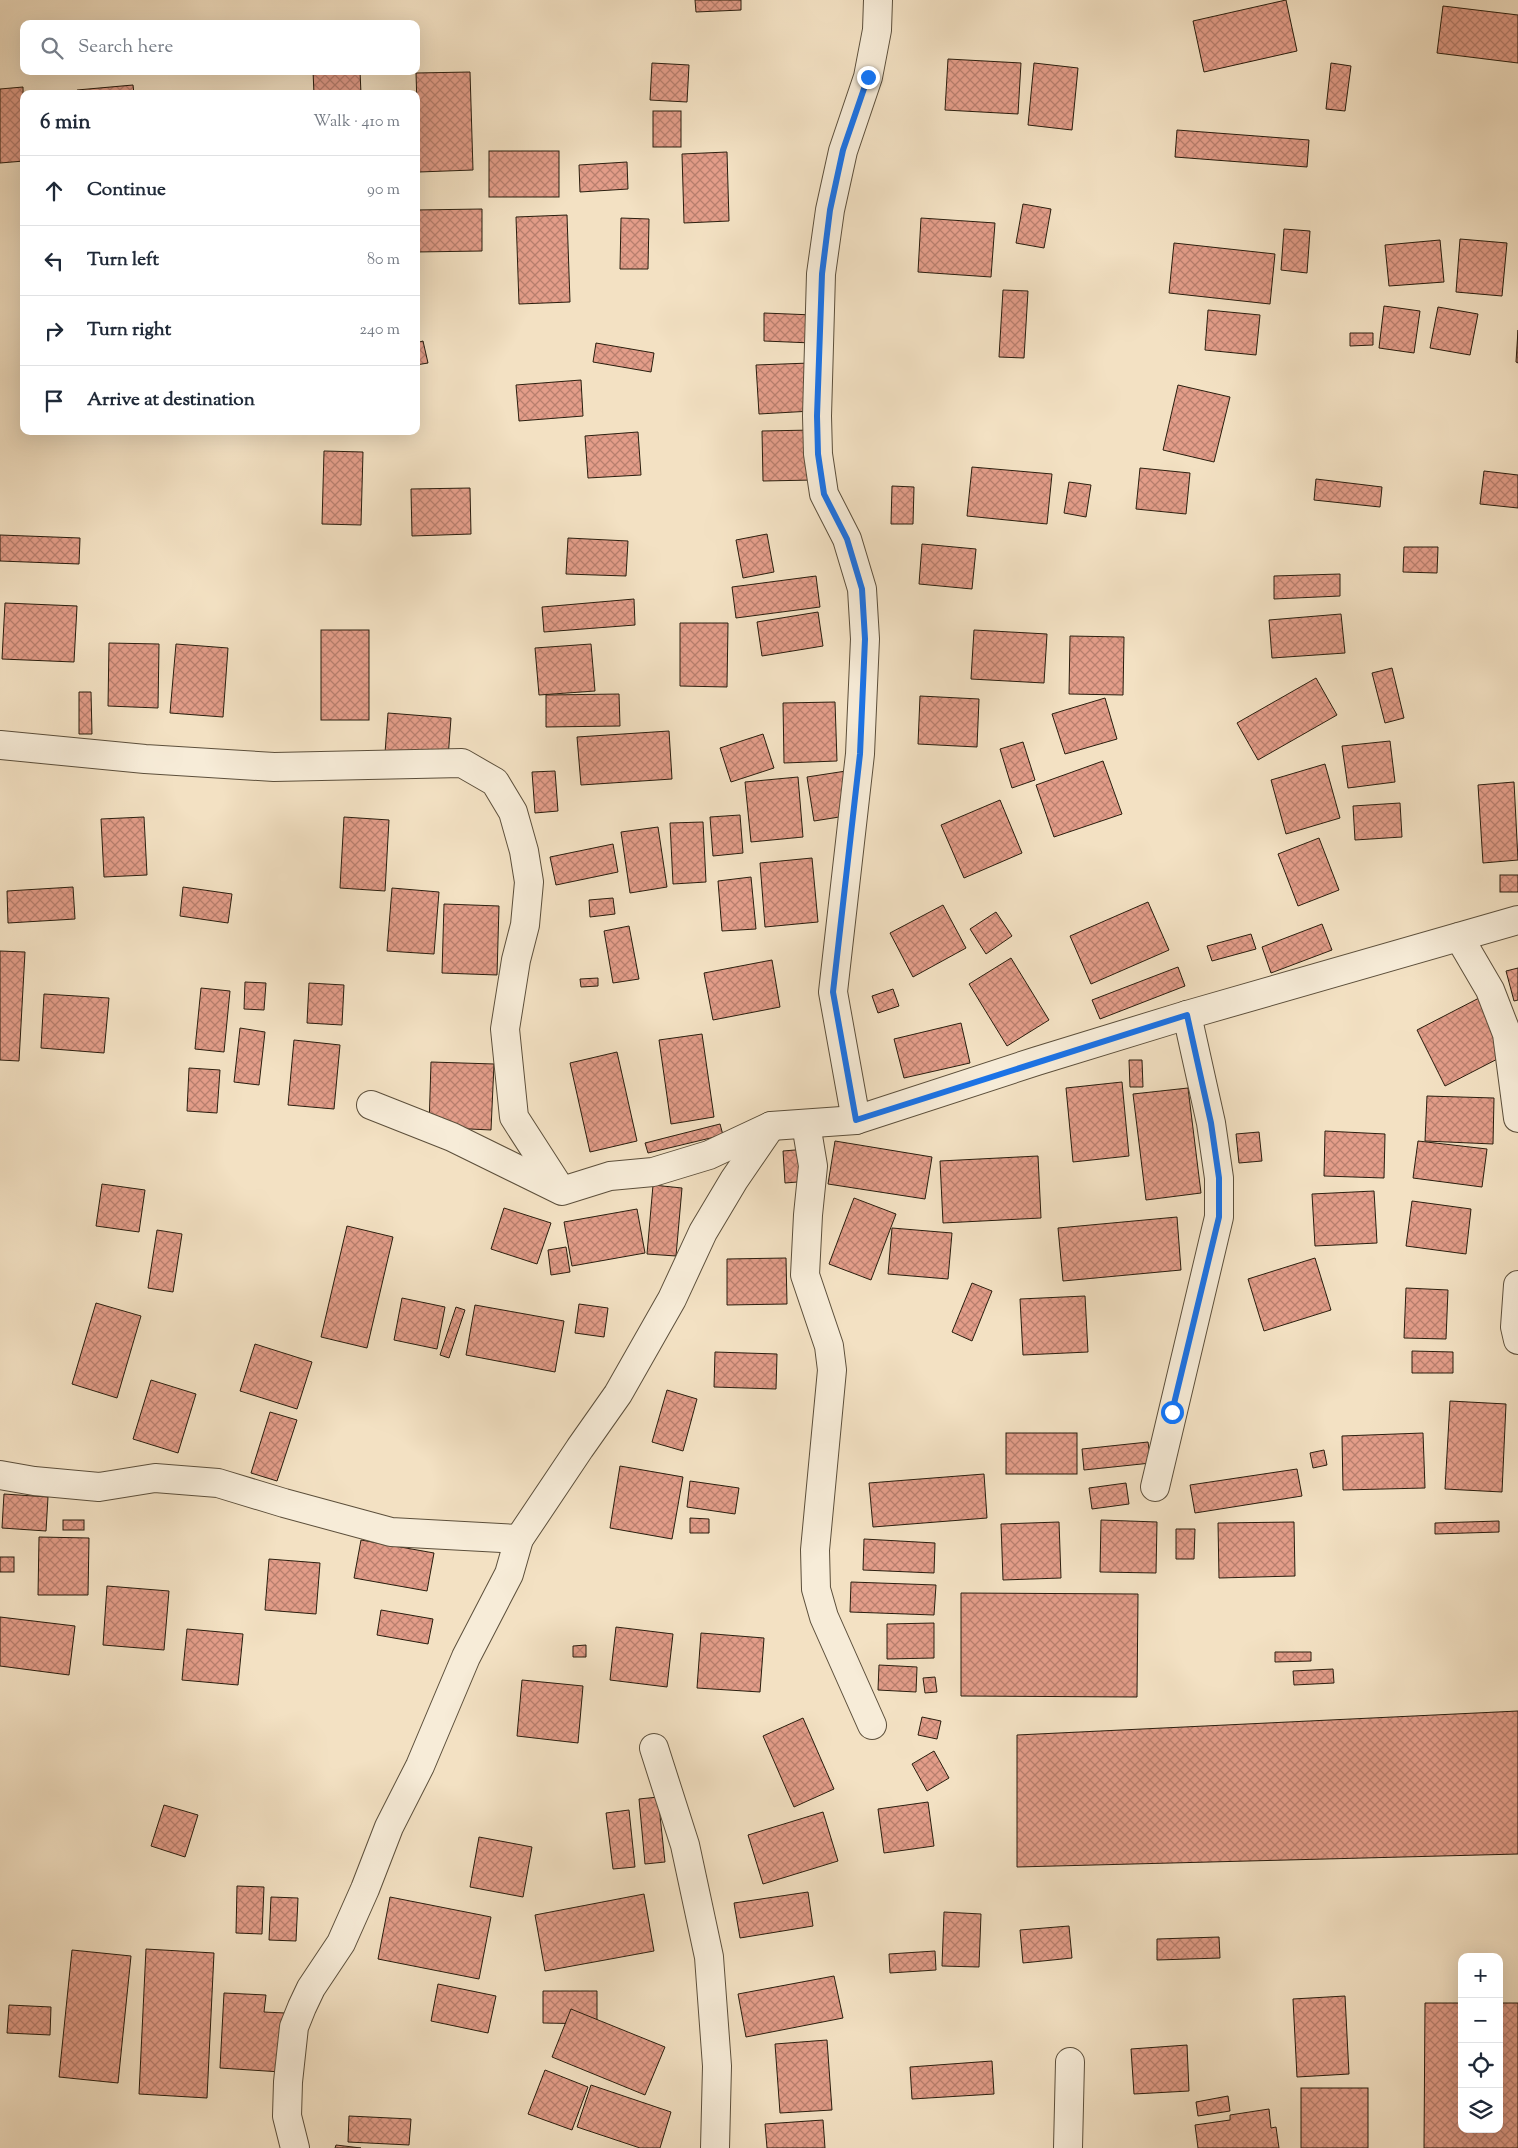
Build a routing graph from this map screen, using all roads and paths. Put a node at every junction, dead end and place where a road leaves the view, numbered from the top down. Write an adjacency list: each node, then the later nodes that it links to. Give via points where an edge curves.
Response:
1 (878, 0): 8 (street, via 868,77 843,150 830,210 822,274 817,416 824,494 847,539 863,597 865,639 860,754 833,992)
2 (0, 745): 11 (street, via 274,767 462,762 495,782 513,812 529,882 525,925 505,1030 514,1117)
3 (1518, 920): 4 (street)
4 (1459, 937): 5 (street); 7 (street, via 1490,990 1507,1034)
5 (1187, 1015): 8 (street); 15 (street, via 1211,1123 1219,1178 1219,1217)
6 (371, 1105): 11 (street, via 452,1137)
7 (1518, 1118)
8 (856, 1120): 9 (street)
9 (806, 1124): 10 (street); 17 (street, via 813,1166 805,1275 829,1346 832,1370 815,1550 816,1589 824,1617)
10 (771, 1126): 11 (street, via 709,1155 653,1172 610,1176); 16 (street, via 703,1232 672,1299 618,1394)
11 (562, 1191)
12 (1518, 1285): 13 (street, via 1515,1327)
13 (1518, 1340)
14 (0, 1474): 16 (street, via 34,1481 99,1487 155,1478 218,1483 391,1532)
15 (1155, 1487)
16 (519, 1539): 20 (street, via 509,1574 466,1657 341,1942 311,1988 294,2027 287,2116)
17 (872, 1725)
18 (654, 1748): 21 (street, via 685,1845 709,1957 717,2066)
19 (1070, 2062): 22 (street)
20 (295, 2148)
21 (715, 2148)
22 (1068, 2148)

